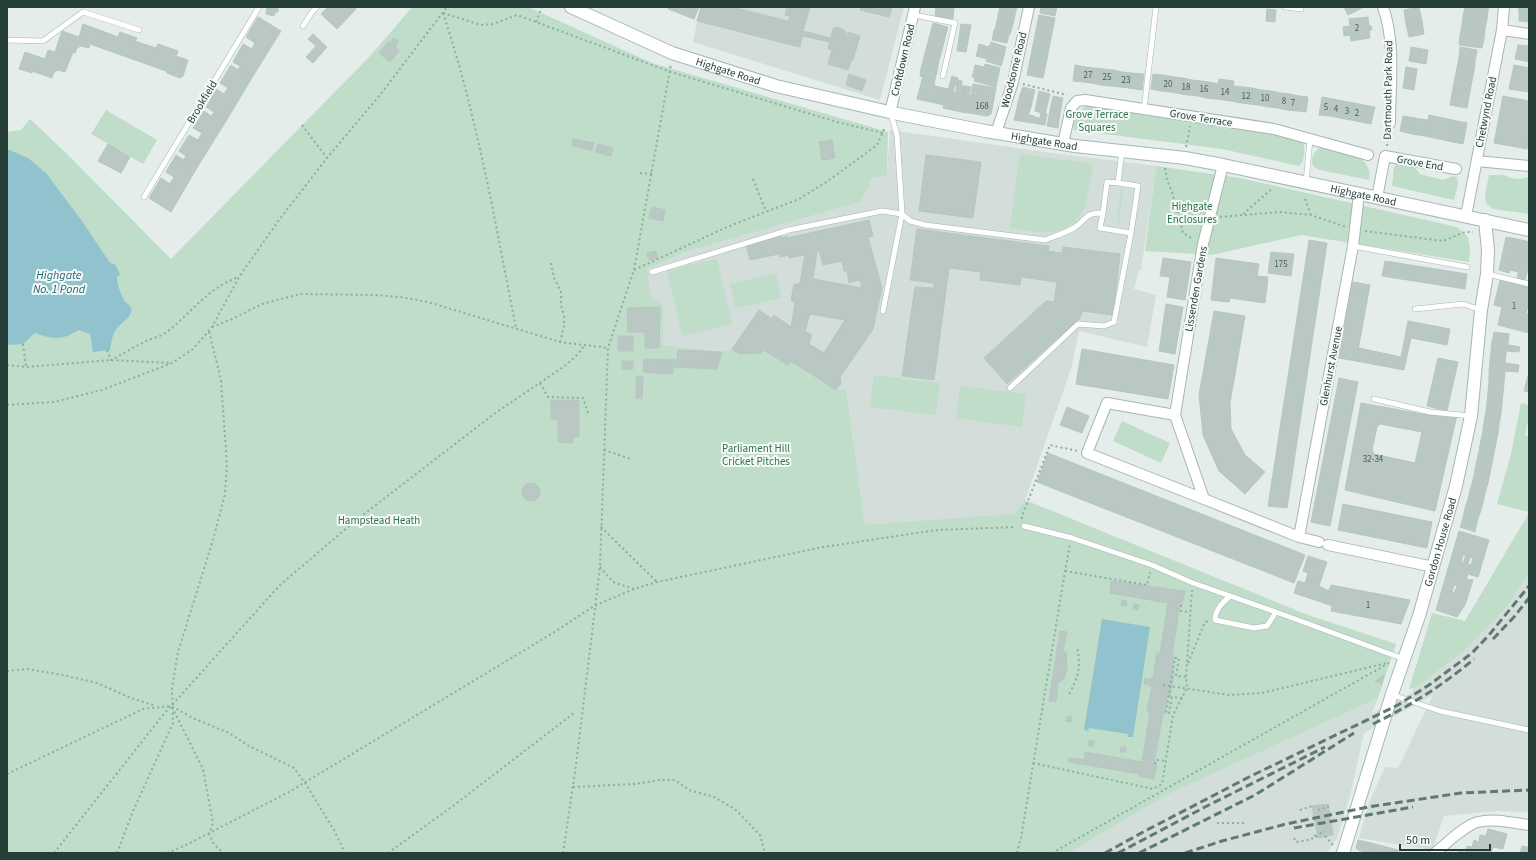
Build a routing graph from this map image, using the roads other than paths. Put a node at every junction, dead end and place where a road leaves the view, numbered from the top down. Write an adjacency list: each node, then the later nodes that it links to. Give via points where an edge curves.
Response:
1 (259, 7): 32 (lane, Brookfield)
2 (317, 7): 11 (lane)
3 (571, 7): 18 (street, Highgate Road, via 672,53 776,86)
4 (1029, 7): 20 (street, Woodsome Road, via 1013,82)
5 (1156, 7): 17 (lane)
6 (1285, 7): 9 (lane)
7 (1382, 7): 19 (street, Dartmouth Park Road, via 1390,44)
8 (1504, 7): 13 (street, Chetwynd Road)
9 (1301, 9)
10 (914, 11): 16 (lane, via 956,23); 18 (street, Croftdown Road)
11 (303, 26)
12 (139, 30): 15 (lane, via 83,12 43,41)
13 (1502, 30): 14 (street); 25 (street, Chetwynd Road)
14 (1529, 34)
15 (7, 40)
16 (943, 76)
17 (1144, 109): 21 (street, Grove Terrace, via 1274,129); 22 (street, Grove Terrace, via 1077,101 1071,108)
18 (890, 113): 20 (street, Highgate Road); 35 (lane, via 897,136)
19 (1390, 123)
20 (996, 133): 22 (street, Highgate Road)
21 (1310, 138): 24 (street, Grove Terrace); 29 (lane)
22 (1063, 144): 23 (street, Highgate Road)
23 (1122, 151): 26 (street, Highgate Road); 30 (lane)
24 (1368, 154)
25 (1477, 161): 27 (street); 36 (street, Chetwynd Road)
26 (1223, 165): 29 (street, Highgate Road); 50 (street, Lissenden Gardens, via 1203,244)
27 (1529, 166)
28 (1456, 169): 33 (street, Grove End, via 1386,153)
29 (1306, 182): 31 (street, Highgate Road)
30 (1118, 183): 34 (lane, via 1107,182); 39 (lane, via 1138,186)
31 (1359, 194): 33 (street, Highgate Road); 40 (street, Glenhurst Avenue)
32 (144, 196)
33 (1377, 198): 36 (street, Highgate Road)
34 (1102, 213): 35 (lane, via 1088,214 1075,227 1045,240 925,224 910,221); 39 (lane, via 1100,228)
35 (902, 214): 42 (lane, via 882,211 789,230); 47 (lane)
36 (1466, 216): 37 (street, Highgate Road)
37 (1485, 220): 38 (street, Highgate Road); 43 (street, Gordon House Road)
38 (1529, 230)
39 (1131, 233): 48 (lane, via 1114,322 1104,326 1078,324)
40 (1353, 246): 41 (lane); 54 (street, Glenhurst Avenue)
41 (1467, 267)
42 (652, 272)
43 (1487, 274): 44 (lane); 46 (street, Gordon House Road)
44 (1529, 284)
45 (1415, 309): 46 (lane, via 1463,304)
46 (1481, 310): 51 (street, Gordon House Road)
47 (883, 311)
48 (1010, 388)
49 (1374, 399): 51 (lane, via 1430,412)
50 (1175, 415): 52 (street, Lissenden Gardens); 52 (street, via 1107,403 1087,453)
51 (1471, 416): 55 (street, Gordon House Road, via 1456,486)
52 (1204, 499): 54 (street)
53 (1024, 526): 56 (lane, via 1072,538 1152,565)
54 (1299, 537): 55 (street)
55 (1434, 567): 58 (street, Gordon House Road)
56 (1230, 596): 57 (lane); 57 (lane, via 1220,606 1215,620 1254,628 1267,626)
57 (1276, 612): 58 (lane)
58 (1404, 659): 59 (street, Gordon House Road)
59 (1392, 694): 60 (lane, via 1440,711); 62 (street, Gordon House Road)
60 (1529, 730)
61 (1529, 825): 63 (street, via 1492,820 1477,822 1464,829)
62 (1343, 853)
63 (1435, 853)

